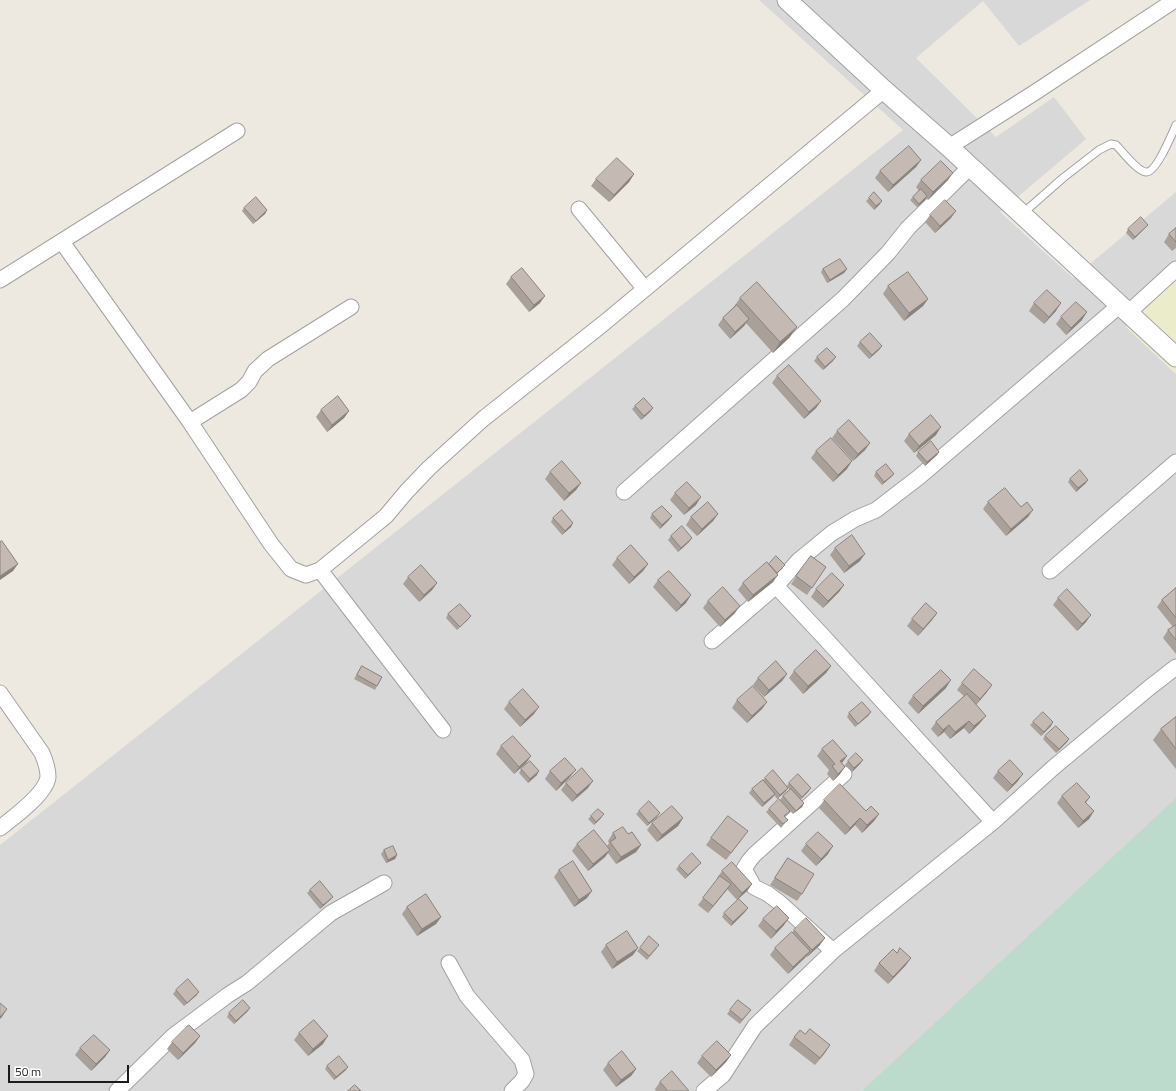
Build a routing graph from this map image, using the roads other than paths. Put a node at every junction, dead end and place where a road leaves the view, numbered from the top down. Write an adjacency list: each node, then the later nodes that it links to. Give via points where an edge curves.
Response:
1 (1175, 0): 6 (street)
2 (795, 2): 3 (street)
3 (884, 90): 6 (street); 13 (street)
4 (1176, 125): 9 (lane, via 1158,163 1149,172 1138,168 1116,145 1111,144 1099,150 1063,178)
5 (237, 131): 10 (street)
6 (949, 146): 7 (street)
7 (970, 167): 9 (street); 19 (street, via 908,228 888,253 843,298)
8 (579, 209): 13 (street)
9 (1022, 214): 15 (street)
10 (62, 242): 12 (street); 17 (street)
11 (1176, 269): 15 (street)
12 (0, 280)
13 (645, 289): 20 (street, via 483,419 429,468 386,516)
14 (351, 306): 17 (street, via 268,359 241,390)
15 (1124, 309): 16 (street); 22 (street, via 876,510 832,533 799,560)
16 (1176, 356)
17 (190, 422): 20 (street, via 271,544 291,569 306,575)
18 (1176, 462): 21 (street)
19 (624, 492)
20 (320, 570): 26 (street)
21 (1050, 571)
22 (776, 586): 23 (street); 28 (street)
23 (712, 641)
24 (1176, 667): 28 (street, via 1060,762)
25 (0, 694): 29 (street, via 42,753 48,778 33,801)
26 (443, 730)
27 (844, 774): 31 (street, via 754,855 744,869 754,887 780,902)
28 (993, 822): 31 (street)
29 (0, 828)
30 (384, 883): 33 (street, via 331,913 247,983 173,1036)
31 (833, 951): 35 (street, via 755,1026 723,1075)
32 (449, 963): 34 (street, via 467,996 522,1060 526,1074)
33 (117, 1091)
34 (512, 1091)
35 (704, 1091)

